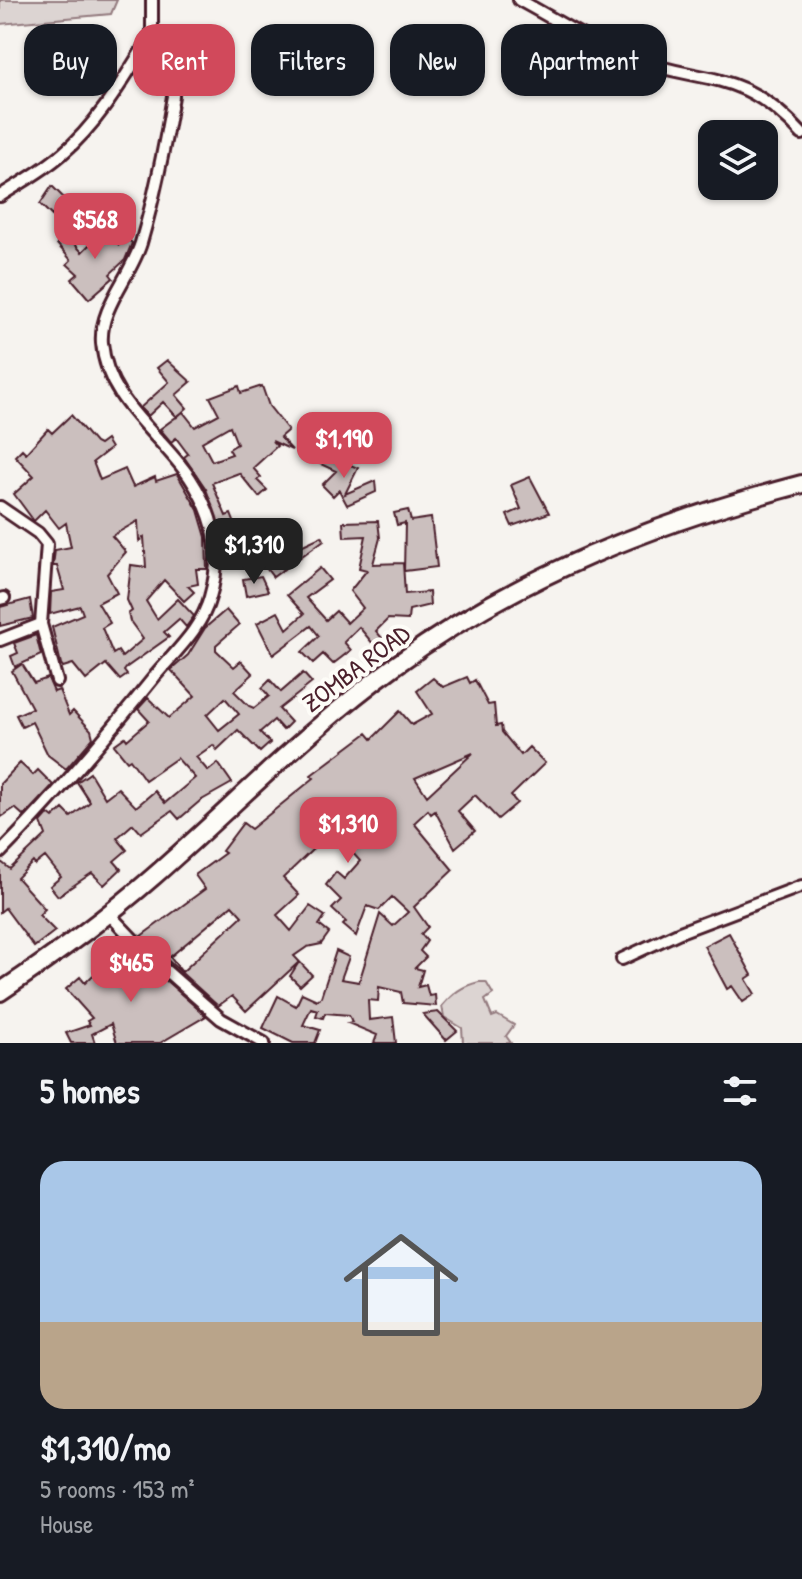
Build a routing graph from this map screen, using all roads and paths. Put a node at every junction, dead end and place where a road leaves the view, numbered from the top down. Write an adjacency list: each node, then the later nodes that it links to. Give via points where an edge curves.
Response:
1 (152, 0): 3 (street)
2 (519, 0): 6 (street, via 625,56 747,89)
3 (152, 24)
4 (133, 63): 7 (street, via 62,155)
5 (173, 96): 13 (street, via 141,243 108,311 102,344 117,389 197,490 217,537 216,576 200,621 79,768)
6 (802, 134)
7 (0, 196)
8 (802, 484): 15 (highway, ZOMBA ROAD, via 681,518 600,549 465,620 390,669 319,726)
9 (0, 507): 10 (street, via 47,544)
10 (41, 624): 11 (street); 12 (street)
11 (0, 640)
12 (57, 681)
13 (0, 853)
14 (802, 886): 16 (street)
15 (109, 914): 17 (highway, ZOMBA ROAD); 18 (street)
16 (622, 959)
17 (0, 992)
18 (242, 1038): 19 (street)
19 (264, 1043)

